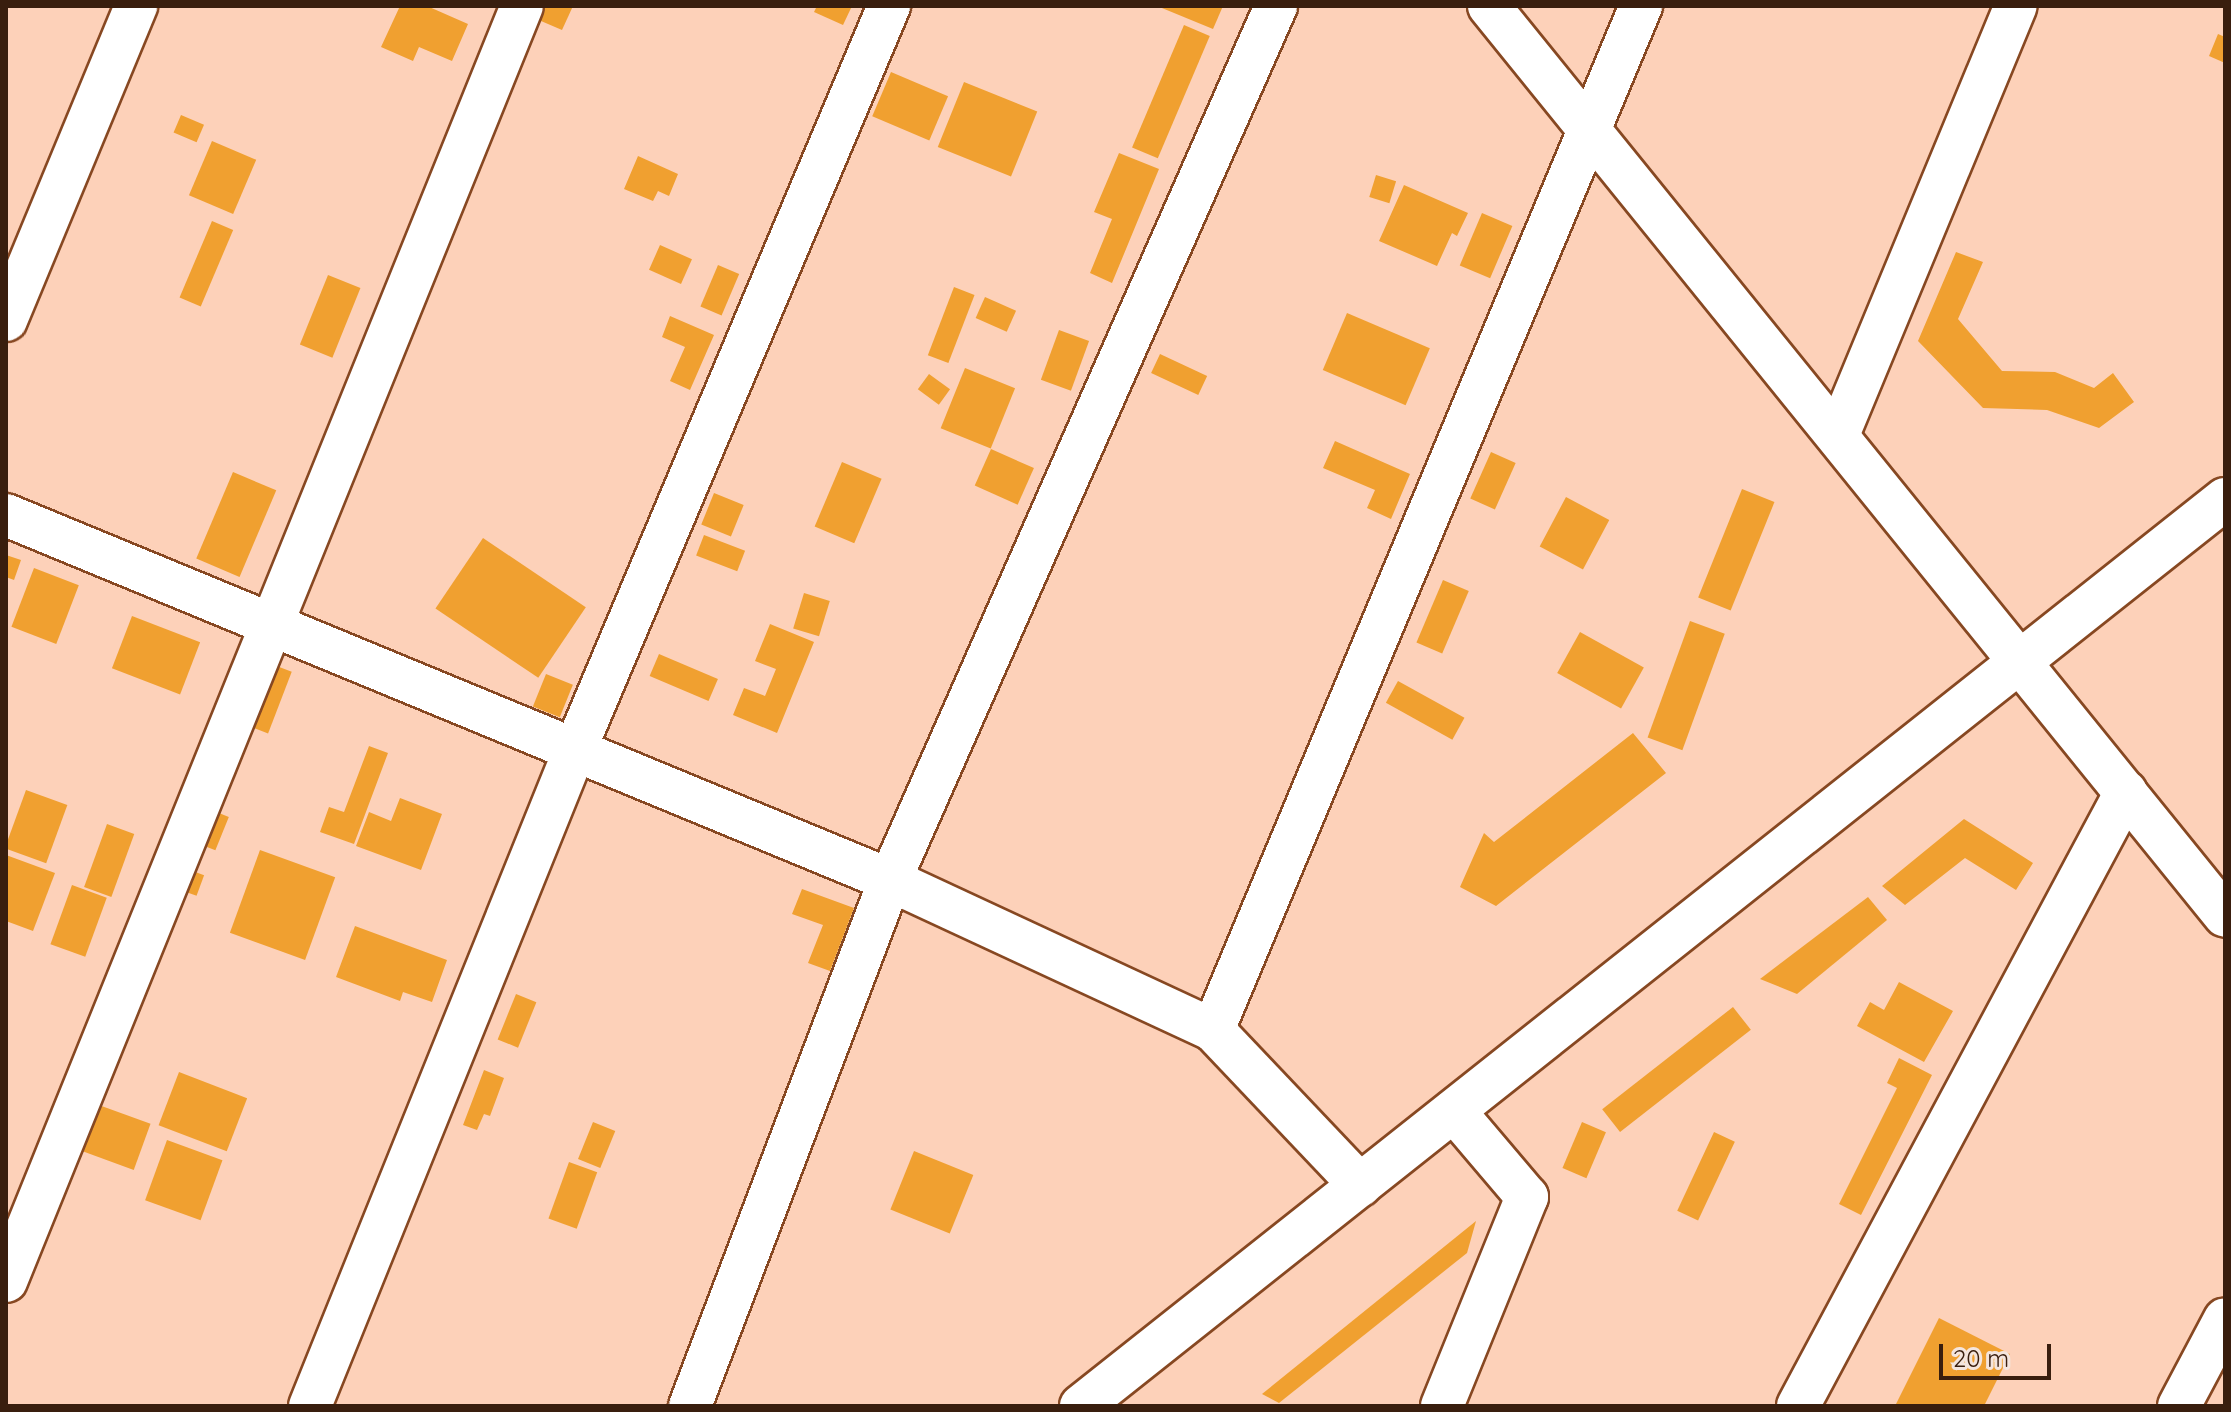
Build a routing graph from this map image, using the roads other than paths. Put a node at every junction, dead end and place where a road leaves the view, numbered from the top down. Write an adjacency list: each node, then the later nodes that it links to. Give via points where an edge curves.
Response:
1 (136, 6): 9 (street)
2 (522, 6): 13 (street)
3 (889, 6): 15 (street)
4 (1276, 6): 17 (street)
5 (1489, 6): 8 (street)
6 (1641, 6): 8 (street)
7 (2016, 6): 10 (street)
8 (1589, 129): 10 (street); 19 (street)
9 (6, 320)
10 (1838, 435): 14 (street)
11 (2225, 499): 14 (street)
12 (6, 515): 13 (street)
13 (272, 625): 15 (street); 22 (street)
14 (2021, 661): 16 (street); 20 (street)
15 (574, 752): 17 (street); 24 (street)
16 (2126, 792): 18 (street); 28 (street)
17 (890, 880): 19 (street); 25 (street)
18 (2225, 916)
19 (1213, 1030): 21 (street)
20 (1454, 1111): 21 (street); 27 (street, via 1527,1197)
21 (1360, 1185): 26 (street)
22 (6, 1281)
23 (2224, 1322): 29 (street)
24 (310, 1406)
25 (690, 1406)
26 (1081, 1406)
27 (1442, 1406)
28 (1798, 1406)
29 (2179, 1406)

